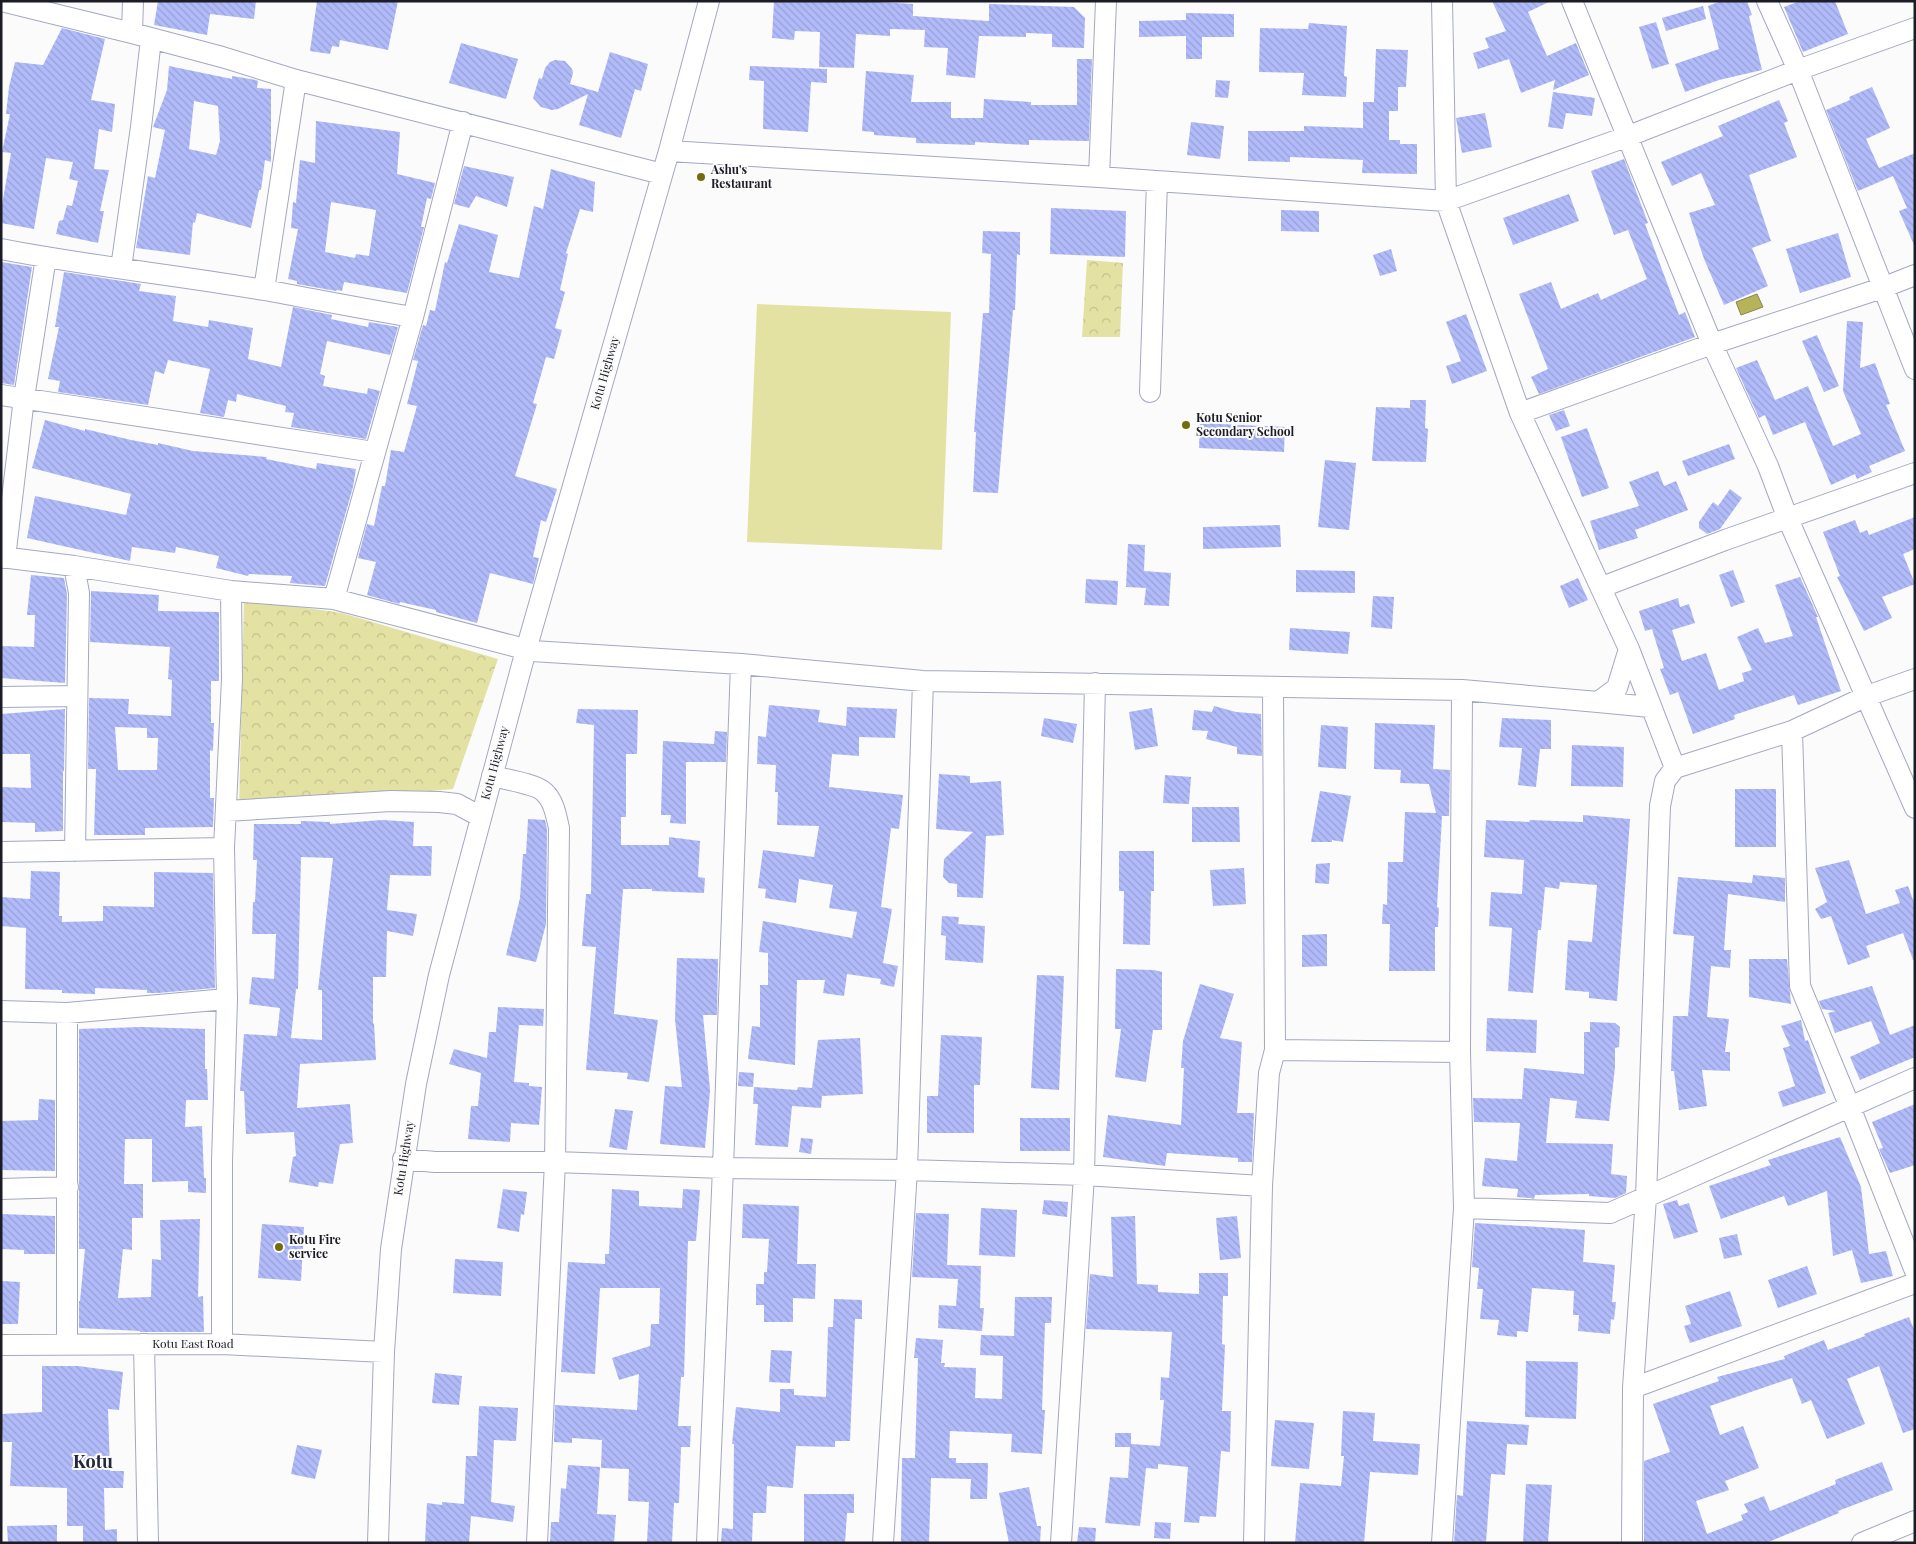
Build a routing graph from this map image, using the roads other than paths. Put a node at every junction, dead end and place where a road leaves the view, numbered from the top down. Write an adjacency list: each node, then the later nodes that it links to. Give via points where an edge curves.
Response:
1 (1, 1): 9 (street)
2 (133, 1): 9 (street)
3 (709, 1): 14 (street, Kotu Highway)
4 (1106, 1): 16 (street)
5 (1442, 1): 18 (street)
6 (1572, 1): 13 (street)
7 (1767, 1): 10 (street)
8 (1915, 28): 10 (street)
9 (142, 36): 11 (street); 21 (street, via 141,127)
10 (1798, 70): 13 (street); 23 (street)
11 (296, 80): 12 (street); 24 (street)
12 (463, 122): 15 (street); 25 (street)
13 (1626, 136): 18 (street); 26 (street)
14 (669, 151): 15 (street, Kotu Highway); 16 (street)
15 (662, 174): 41 (street, Kotu Highway)
16 (1099, 177): 17 (street)
17 (1157, 181): 18 (street); 28 (street)
18 (1446, 201): 31 (street)
19 (1, 249): 20 (street)
20 (46, 257): 21 (street); 30 (street)
21 (121, 268): 24 (street)
22 (1915, 275): 23 (street)
23 (1882, 288): 26 (street); 27 (street)
24 (264, 290): 25 (street)
25 (413, 317): 32 (street)
26 (1712, 344): 31 (street); 34 (street, via 1768,466)
27 (1915, 369)
28 (1150, 392)
29 (1, 395): 30 (street)
30 (24, 398): 32 (street); 35 (street)
31 (1520, 413): 37 (street)
32 (374, 452): 39 (street)
33 (1915, 473): 34 (street)
34 (1788, 519): 37 (street); 49 (street)
35 (3, 558): 36 (street)
36 (74, 566): 38 (street); 48 (street, via 79,593)
37 (1602, 587): 40 (street)
38 (231, 591): 39 (street); 57 (street)
39 (334, 599): 41 (street)
40 (1629, 648): 51 (street, via 1617,688); 52 (street)
41 (526, 650): 42 (street); 55 (street, Kotu Highway)
42 (741, 664): 44 (street); 71 (street)
43 (1915, 680): 49 (street)
44 (923, 681): 45 (street); 72 (street)
45 (1094, 684): 46 (street); 73 (street)
46 (1273, 688): 47 (street); 65 (street)
47 (1462, 690): 51 (street); 66 (street)
48 (76, 696): 50 (street); 60 (street)
49 (1867, 696): 53 (street); 56 (street)
50 (1, 697)
51 (1598, 702): 52 (street)
52 (1650, 707): 54 (street)
53 (1792, 731): 54 (street); 68 (street, via 1800,986)
54 (1675, 768): 77 (street, via 1666,781 1660,806)
55 (492, 776): 58 (street, Kotu Highway); 70 (street, via 544,791 555,810 558,828)
56 (1915, 808)
57 (228, 811): 58 (street, via 391,801 439,802 457,804); 59 (street)
58 (481, 817): 69 (street, Kotu Highway, via 439,975)
59 (224, 848): 60 (street); 62 (street)
60 (74, 851): 61 (street)
61 (1, 852)
62 (228, 999): 64 (street); 83 (street, via 222,1161)
63 (1, 1011): 64 (street)
64 (67, 1013): 75 (street)
65 (1275, 1050): 66 (street); 74 (street, via 1270,1074)
66 (1460, 1052): 78 (street)
67 (1915, 1078): 68 (street)
68 (1850, 1107): 77 (street); 79 (street)
69 (404, 1160): 70 (street); 85 (street, Kotu Highway, via 391,1249)
70 (555, 1162): 71 (street); 91 (street)
71 (723, 1168): 72 (street); 92 (street)
72 (907, 1170): 73 (street); 93 (street)
73 (1084, 1175): 74 (street); 94 (street)
74 (1262, 1186): 95 (street)
75 (68, 1187): 76 (street); 81 (street)
76 (1, 1189)
77 (1646, 1197): 78 (street, via 1610,1213); 86 (street)
78 (1464, 1208): 96 (street)
79 (1915, 1271)
80 (1915, 1282): 86 (street)
81 (67, 1344): 82 (street, Kotu East Road); 84 (street, Kotu East Road)
82 (144, 1344): 83 (street, Kotu East Road); 89 (street)
83 (222, 1344): 85 (street, Kotu East Road)
84 (1, 1345)
85 (384, 1352): 90 (street, Kotu Highway)
86 (1633, 1388): 97 (street)
87 (1915, 1521): 88 (street)
88 (1868, 1542)
89 (148, 1543)
90 (378, 1543)
91 (537, 1543)
92 (707, 1543)
93 (883, 1543)
94 (1061, 1543)
95 (1254, 1543)
96 (1442, 1543)
97 (1632, 1543)

